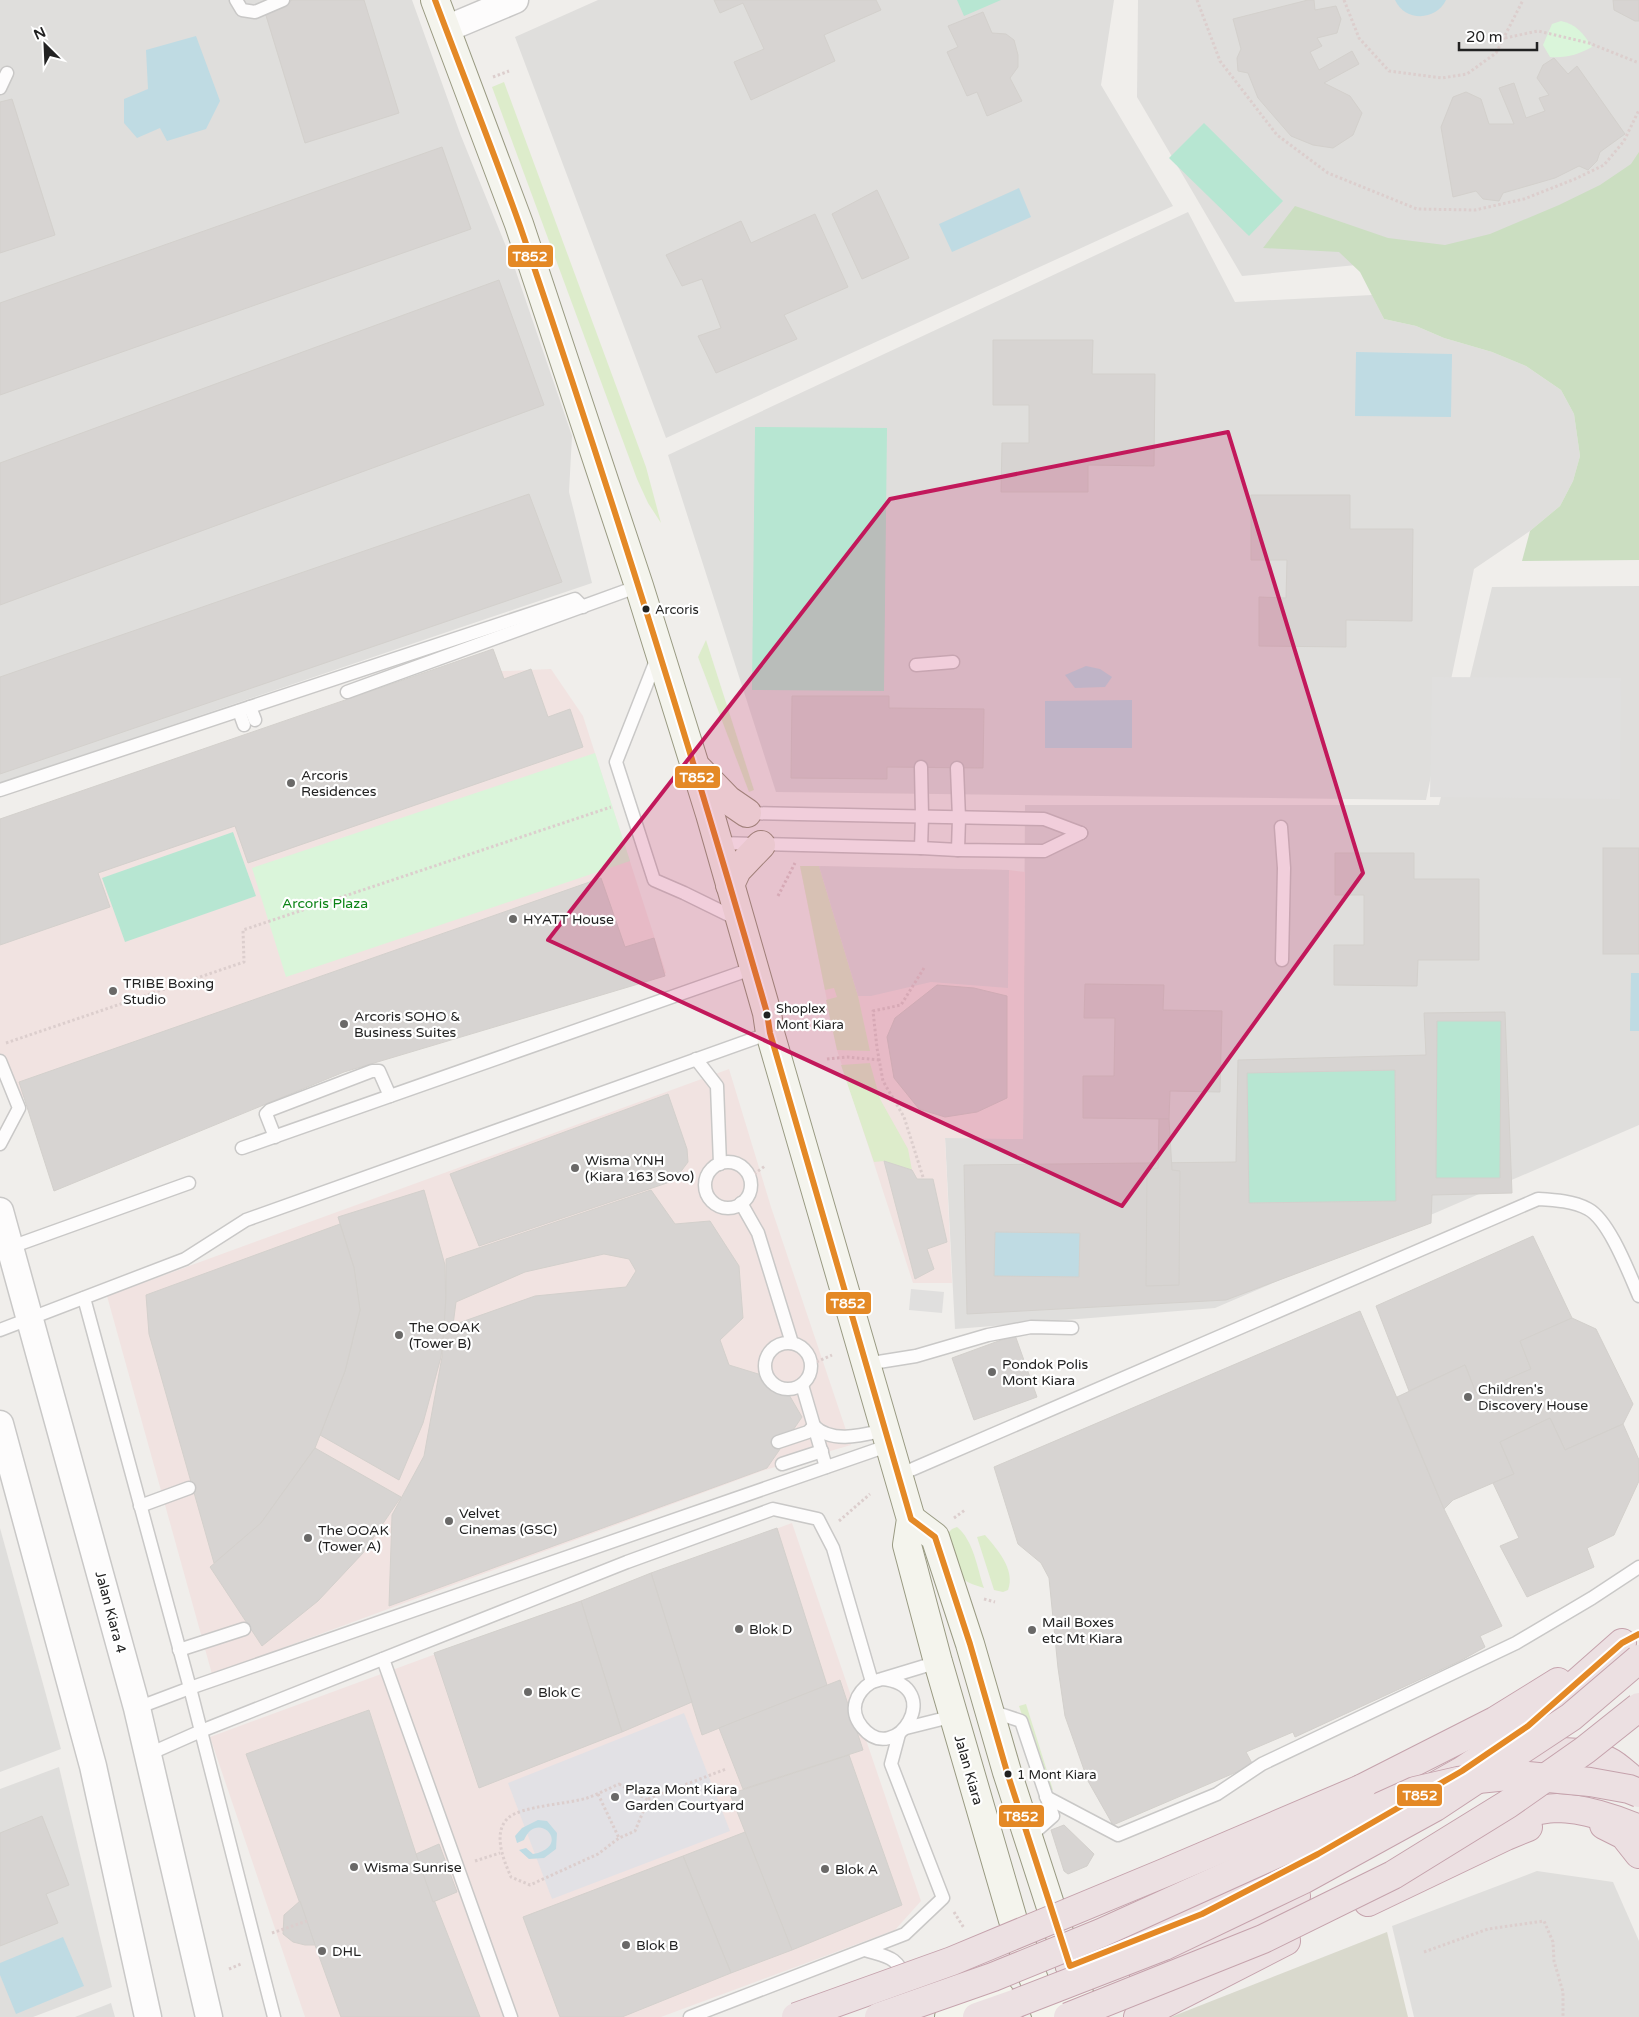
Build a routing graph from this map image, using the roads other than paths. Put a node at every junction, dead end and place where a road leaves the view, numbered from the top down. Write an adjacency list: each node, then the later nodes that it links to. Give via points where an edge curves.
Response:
1 (236, 0): 2 (lane, via 242,10 255,12)
2 (283, 0)
3 (435, 0): 5 (main road, Jalan Kiara)
4 (515, 0): 5 (street)
5 (446, 29): 8 (main road, Jalan Kiara, via 519,224)
6 (7, 73): 7 (lane)
7 (0, 88)
8 (639, 586): 9 (lane); 10 (main road, Jalan Kiara)
9 (583, 607): 13 (lane); 14 (lane, via 576,599)
10 (660, 652): 16 (main road, Jalan Kiara); 29 (lane, via 616,762 654,880)
11 (953, 662): 12 (lane)
12 (916, 665)
13 (347, 692)
14 (245, 709): 15 (lane); 19 (lane)
15 (249, 723)
16 (695, 765): 20 (main road, Jalan Kiara); 20 (main road, via 728,800)
17 (921, 767): 21 (lane)
18 (957, 768): 22 (lane)
19 (0, 790)
20 (726, 814): 21 (lane); 24 (main road, Jalan Kiara)
21 (922, 816): 22 (lane); 26 (lane)
22 (959, 818): 27 (lane); 27 (lane, via 1044,819 1081,833 1044,851)
23 (1281, 827): 30 (lane, via 1284,868)
24 (718, 843): 25 (lane); 28 (main road, Jalan Kiara)
25 (761, 845): 26 (lane); 28 (main road, via 737,870)
26 (921, 848): 27 (lane)
27 (958, 850)
28 (730, 885): 29 (main road, Jalan Kiara)
29 (739, 920): 31 (main road, Jalan Kiara)
30 (1282, 960)
31 (754, 968): 32 (main road, Jalan Kiara); 35 (lane)
32 (770, 1033): 33 (lane); 50 (main road, Jalan Kiara)
33 (696, 1059): 39 (lane, via 717,1086); 45 (lane, via 246,1220 185,1259)
34 (0, 1061): 37 (lane, via 19,1108)
35 (390, 1096): 36 (lane); 36 (lane, via 379,1071 372,1071 270,1110 266,1114)
36 (275, 1137): 38 (lane)
37 (0, 1144)
38 (242, 1148)
39 (720, 1164): 41 (lane, via 734,1163 750,1177 750,1191); 41 (lane, via 713,1168 706,1181 708,1196 720,1206 734,1207)
40 (190, 1183): 43 (lane)
41 (742, 1203): 49 (lane, via 758,1233)
42 (0, 1211): 43 (street, Jalan Kiara 4)
43 (11, 1247): 46 (street, Jalan Kiara 4)
44 (1639, 1296): 59 (lane, via 1610,1232 1589,1209 1568,1202 1538,1199)
45 (84, 1298): 46 (lane); 61 (lane)
46 (31, 1318): 48 (lane); 72 (street, Jalan Kiara 4)
47 (1072, 1328): 50 (lane, via 1031,1327 988,1335 916,1356)
48 (0, 1330)
49 (792, 1343): 51 (lane, via 806,1350 812,1364 811,1372); 51 (lane, via 784,1343 771,1350 765,1371 773,1384 780,1388)
50 (866, 1364): 54 (main road, Jalan Kiara)
51 (802, 1385): 53 (lane)
52 (0, 1424): 88 (street, via 93,1766)
53 (814, 1426): 54 (lane, via 821,1433 833,1436); 55 (lane, via 808,1432); 56 (lane)
54 (888, 1438): 58 (lane); 59 (main road, Jalan Kiara)
55 (778, 1442)
56 (822, 1451): 57 (lane); 58 (lane)
57 (782, 1464)
58 (826, 1467): 70 (lane)
59 (899, 1475): 62 (main road, Jalan Kiara)
60 (189, 1488): 61 (lane)
61 (140, 1506): 66 (lane)
62 (912, 1520): 68 (main road, Jalan Kiara, via 907,1545); 73 (main road, via 935,1537)
63 (1639, 1568): 80 (lane, via 1516,1643 1262,1764 1217,1794 1118,1835)
64 (244, 1629): 66 (lane)
65 (1633, 1645): 85 (highway, via 1528,1726 1462,1771 1318,1854 1202,1914); 93 (highway, bridge, via 1495,1721 1361,1789 952,1961); 97 (highway, bridge, via 1571,1717 1435,1807 1304,1878 1164,1946)
66 (179, 1650): 70 (lane)
67 (383, 1659): 69 (lane, via 627,1562 773,1509 818,1519 833,1548); 75 (lane); 91 (lane)
68 (938, 1662): 69 (lane); 74 (main road, Jalan Kiara)
69 (877, 1680): 76 (lane, via 892,1680 908,1691 914,1710); 76 (lane, via 864,1687 858,1695 855,1704 858,1722 864,1730 881,1738)
70 (190, 1688): 72 (lane); 75 (lane)
71 (1639, 1707): 87 (highway, bridge, via 1508,1804 1393,1875 1263,1939)
72 (137, 1708): 77 (street, Jalan Kiara 4)
73 (988, 1710): 80 (lane, via 1022,1721); 82 (main road)
74 (954, 1716): 76 (lane); 86 (main road, Jalan Kiara, via 1012,1920)
75 (201, 1731): 77 (lane); 90 (lane)
76 (903, 1731): 84 (lane, via 891,1764 943,1898 905,1934)
77 (149, 1754): 89 (street, Jalan Kiara 4)
78 (1639, 1785): 87 (highway, via 1610,1762 1593,1756 1568,1752 1541,1753 1512,1765 1445,1814)
79 (1639, 1793): 94 (highway, bridge, via 1590,1782 1518,1775 1415,1791 1101,1933 993,1977)
80 (1046, 1797): 82 (lane, via 1053,1816)
81 (1639, 1829): 87 (highway, bridge, via 1600,1814 1557,1808 1501,1818 1427,1846 1196,1972)
82 (1028, 1838): 85 (main road)
83 (1639, 1854): 99 (highway, via 1624,1836 1600,1823 1570,1819 1542,1821 1263,1952)
84 (865, 1950): 92 (lane); 95 (lane, via 895,1959 904,1973 909,1990)
85 (1070, 1966): 86 (main road); 87 (main road)
86 (1034, 1981): 96 (main road); 98 (main road, Jalan Kiara)
87 (1082, 2012): 98 (main road)
88 (148, 2017)
89 (209, 2017)
90 (274, 2017)
91 (511, 2017)
92 (690, 2017)
93 (796, 2017)
94 (879, 2017)
95 (904, 2017)
96 (950, 2017)
97 (977, 2017)
98 (1048, 2017)
99 (1138, 2017)

